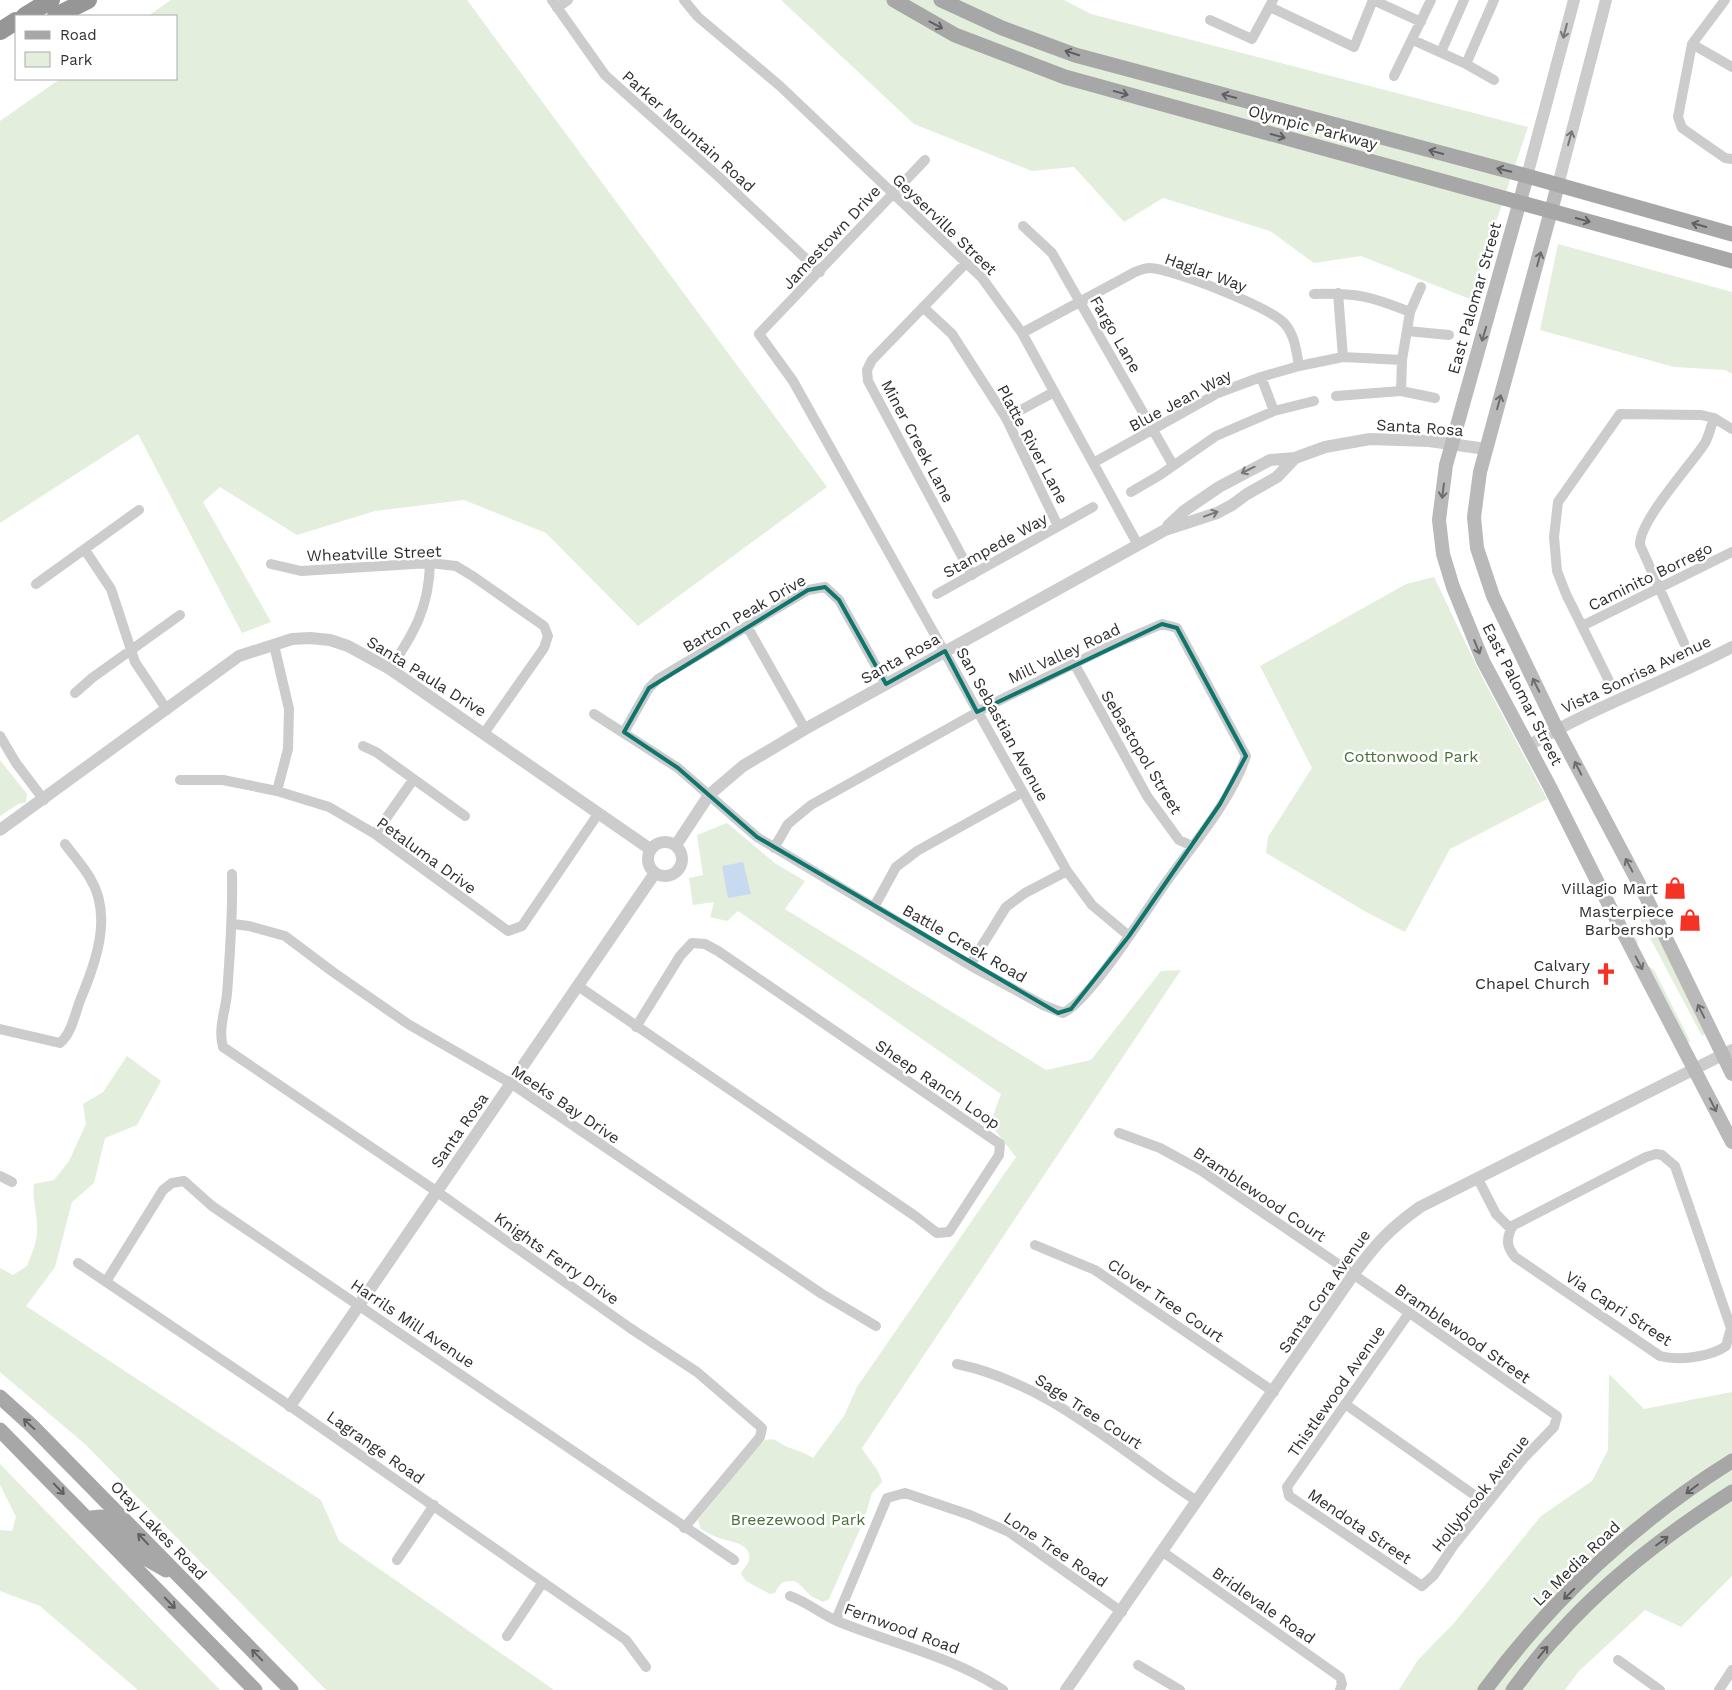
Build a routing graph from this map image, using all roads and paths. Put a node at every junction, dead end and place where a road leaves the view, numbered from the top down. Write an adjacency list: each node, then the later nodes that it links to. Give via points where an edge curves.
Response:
1 (51, 0): 16 (highway)
2 (88, 0): 17 (highway)
3 (568, 0): 15 (street)
4 (684, 0): 35 (street, Geyserville Street, via 698,17 780,86)
5 (894, 0): 36 (main road, Olympic Parkway, one-way to 36, via 955,35 1065,77)
6 (941, 0): 33 (main road, Olympic Parkway, one-way to 6, via 1075,54 1002,28)
7 (1373, 0): 14 (street, via 1354,47); 20 (street)
8 (1432, 0): 20 (street)
9 (1464, 0): 26 (street)
10 (1494, 0): 27 (street)
11 (1574, 0): 33 (street, East Palomar Street, one-way to 33)
12 (1606, 0): 34 (street, East Palomar Street, one-way to 12)
13 (1725, 0): 25 (street)
14 (1272, 3): 18 (street, via 1252,39)
15 (554, 4): 42 (street, Parker Mountain Road, via 605,75)
16 (27, 15)
17 (58, 15)
18 (1210, 20)
19 (15, 22): 21 (highway)
20 (1421, 22): 24 (street)
21 (0, 31)
22 (15, 33): 23 (highway)
23 (0, 39)
24 (1412, 40): 26 (street); 29 (street)
25 (1692, 44): 28 (street); 31 (street, via 1678,117 1682,128 1725,158)
26 (1441, 52): 27 (street)
27 (1466, 64): 30 (street)
28 (1732, 67)
29 (1394, 76)
30 (1494, 80)
31 (1732, 159)
32 (925, 160): 35 (street, Jamestown Drive)
33 (1527, 176): 34 (main road, Olympic Parkway); 36 (main road, East Palomar Street)
34 (1558, 185): 37 (main road, East Palomar Street); 39 (main road, Olympic Parkway, one-way to 34)
35 (892, 193): 41 (street, Geyserville Street); 42 (street, Jamestown Drive)
36 (1520, 202): 37 (main road, Olympic Parkway); 67 (main road, East Palomar Street, one-way to 67)
37 (1552, 211): 40 (main road, Olympic Parkway, one-way to 40); 68 (main road, East Palomar Street, one-way to 37)
38 (1023, 226): 46 (street, Fargo Lane, via 1052,253)
39 (1732, 234)
40 (1732, 260)
41 (966, 263): 47 (street, Miner Creek Lane); 50 (street, Geyserville Street, via 982,278)
42 (820, 272): 51 (street, Jamestown Drive)
43 (1421, 287): 48 (street)
44 (1338, 293): 45 (street); 48 (street, via 1372,297); 53 (street)
45 (1314, 294)
46 (1080, 302): 50 (street, Haglar Way); 55 (street, Haglar Way, via 1135,272 1148,268 1168,270 1280,320 1294,340); 66 (street, Fargo Lane)
47 (923, 307): 63 (street, Platte River Lane, via 952,334); 82 (street, Miner Creek Lane, via 872,360 867,370 868,381)
48 (1410, 312): 49 (street)
49 (1407, 330): 52 (street); 54 (street)
50 (1022, 333): 58 (street, Geyserville Street)
51 (759, 334): 93 (street, San Sebastian Avenue, via 787,370)
52 (1449, 335)
53 (1343, 357): 54 (street, Blue Jean Way); 55 (street, Blue Jean Way)
54 (1402, 360): 57 (street)
55 (1299, 366): 56 (street, Blue Jean Way)
56 (1261, 377): 62 (street); 66 (street, Blue Jean Way, via 1218,393)
57 (1401, 391): 59 (street); 60 (street)
58 (1054, 392): 63 (street); 70 (street, Geyserville Street)
59 (1336, 396)
60 (1436, 398)
61 (1314, 401): 62 (street)
62 (1274, 411): 71 (street, via 1216,436)
63 (1006, 418): 75 (street, Platte River Lane)
64 (1714, 418): 65 (street); 84 (street, via 1706,441 1642,532 1640,545); 87 (street, via 1620,414 1558,502 1554,537 1557,571)
65 (1732, 428)
66 (1153, 430): 70 (street, Blue Jean Way); 71 (street, Fargo Lane)
67 (1452, 444): 68 (street, Santa Rosa); 69 (street, Santa Rosa, via 1402,438 1370,439 1325,447); 108 (main road, East Palomar Street, one-way to 108, via 1439,520 1442,554 1483,661)
68 (1486, 449): 103 (main road, East Palomar Street, one-way to 68, via 1493,596 1477,548 1474,517)
69 (1295, 458): 76 (street, Santa Rosa, one-way to 69, via 1232,505 1277,477); 76 (street, Santa Rosa, one-way to 76, via 1270,460 1242,473 1184,512)
70 (1093, 463): 77 (street, Geyserville Street)
71 (1173, 465): 72 (street)
72 (1131, 492)
73 (1093, 507): 75 (street, Stampede Way)
74 (139, 510): 78 (street)
75 (1058, 526): 82 (street, Stampede Way)
76 (1165, 530): 77 (street, Santa Rosa)
77 (1138, 545): 93 (street, Santa Rosa)
78 (85, 550): 83 (street); 92 (street, via 111,589)
79 (1732, 552): 84 (street, Caminito Borrego)
80 (430, 563): 81 (street, Wheatville Street, via 301,571); 95 (street, via 426,603 419,623); 104 (street, Wheatville Street, via 456,566 474,577 544,626 548,636 544,648)
81 (271, 564)
82 (972, 575): 85 (street, Stampede Way)
83 (36, 584)
84 (1658, 590): 87 (street, Caminito Borrego); 89 (street)
85 (937, 594)
86 (180, 615): 92 (street)
87 (1582, 626): 96 (street)
88 (748, 628): 97 (street, Barton Peak Drive, via 808,590 825,587 839,600); 102 (street); 105 (street, Barton Peak Drive, via 658,679 649,688)
89 (1684, 643)
90 (274, 645): 95 (street, Santa Paula Drive, via 292,639 330,640); 99 (street, Santa Paula Drive, via 240,656); 112 (street, via 289,709 288,749)
91 (1732, 646): 103 (street, Vista Sonrisa Avenue)
92 (131, 650): 98 (street); 99 (street, via 143,676)
93 (945, 651): 97 (street, Santa Rosa); 100 (street, San Sebastian Avenue)
94 (1074, 665): 100 (street, Mill Valley Road); 109 (street, Mill Valley Road, via 1162,624 1177,628); 122 (street, Sebastopol Street, via 1147,796 1179,840)
95 (390, 669): 104 (street, Santa Paula Drive)
96 (1610, 682)
97 (886, 684): 102 (street, Santa Rosa)
98 (75, 693)
99 (167, 710): 115 (street, Santa Paula Drive)
100 (977, 712): 113 (street, San Sebastian Avenue); 123 (street, Mill Valley Road, via 812,805 788,824)
101 (594, 714): 105 (street, Battle Creek Road)
102 (805, 729): 114 (street, Santa Rosa, via 742,766)
103 (1557, 729): 108 (street, Vista Sonrisa Avenue); 135 (main road, East Palomar Street, one-way to 103)
104 (485, 732): 116 (street, Santa Paula Drive)
105 (624, 732): 114 (street, Battle Creek Road, via 678,768)
106 (0, 736): 115 (street)
107 (363, 746): 111 (street)
108 (1528, 746): 136 (main road, East Palomar Street, one-way to 136)
109 (1246, 756): 122 (street, Battle Creek Road, via 1240,773)
110 (180, 780): 112 (street, Petaluma Drive, via 223,780)
111 (413, 780): 117 (street); 119 (street)
112 (277, 791): 119 (street, Petaluma Drive, via 329,807)
113 (1023, 792): 125 (street, San Sebastian Avenue); 128 (street, via 917,851 896,867)
114 (709, 794): 121 (street, Santa Rosa); 123 (street, Battle Creek Road, via 740,824)
115 (44, 800): 118 (street, Santa Paula Drive)
116 (598, 814): 119 (street, Petaluma Drive, via 522,926 508,931); 124 (street, Santa Paula Drive)
117 (465, 816)
118 (0, 830)
119 (375, 834)
120 (64, 844): 134 (street, via 91,879 99,903 101,938 92,968 65,1038 60,1043)
121 (676, 845): 124 (street, via 659,842); 126 (street, via 682,859 679,869 665,876)
122 (1192, 846): 130 (street, Battle Creek Road)
123 (774, 848): 128 (street, Battle Creek Road)
124 (650, 849): 126 (street, via 648,859)
125 (1067, 871): 130 (street, San Sebastian Avenue, via 1092,905); 131 (street, via 1006,907)
126 (655, 873): 132 (street, Santa Rosa)
127 (232, 874): 129 (street)
128 (874, 907): 131 (street, Battle Creek Road)
129 (233, 924): 138 (street, Meeks Bay Drive, via 285,936 408,1024); 144 (street, Knights Ferry Drive, via 226,1012 220,1036 223,1047)
130 (1129, 936): 131 (street, Battle Creek Road, via 1071,1010 1063,1013)
131 (970, 965)
132 (578, 986): 133 (street, Sheep Ranch Loop); 138 (street, Santa Rosa)
133 (636, 1026): 133 (street, Sheep Ranch Loop, via 937,1232 949,1232 999,1155 1000,1144 705,944 692,943 680,956)
134 (0, 1028)
135 (1727, 1052): 136 (street, Santa Cora Avenue); 137 (main road, East Palomar Street)
136 (1694, 1069): 140 (main road, East Palomar Street, one-way to 140); 142 (street, Santa Cora Avenue)
137 (1732, 1074)
138 (512, 1084): 144 (street, Santa Rosa); 152 (street, Meeks Bay Drive, via 822,1294)
139 (1119, 1133): 148 (street, Bramblewood Court, via 1160,1148 1202,1171)
140 (1732, 1142)
141 (0, 1176): 143 (street)
142 (1478, 1179): 145 (street, via 1496,1214); 148 (street, Santa Cora Avenue, via 1420,1207 1393,1226 1377,1241)
143 (12, 1182)
144 (436, 1191): 150 (street, Santa Rosa); 167 (street, Knights Ferry Drive, via 697,1372 762,1428 760,1437)
145 (1511, 1229): 145 (street, Via Capri Street, via 1646,1157 1662,1155 1675,1166 1731,1328 1726,1346 1718,1352 1670,1359 1660,1356 1515,1257 1508,1248)
146 (1035, 1245): 154 (street, Clover Tree Court, via 1095,1270)
147 (78, 1263): 149 (street, Lagrange Road)
148 (1353, 1275): 151 (street, Bramblewood Street); 154 (street, Santa Cora Avenue)
149 (107, 1280): 150 (street, Harrils Mill Avenue, via 163,1190 172,1183 184,1181 212,1206); 157 (street, Lagrange Road)
150 (359, 1304): 157 (street, Santa Rosa); 167 (street, Harrils Mill Avenue)
151 (1409, 1313): 156 (street, Thistlewood Avenue); 158 (street, Bramblewood Street)
152 (876, 1326)
153 (956, 1364): 163 (street, Sage Tree Court, via 1006,1377 1044,1396)
154 (1274, 1392): 163 (street, Santa Cora Avenue)
155 (0, 1398): 171 (main road, Otay Lakes Road, one-way to 155)
156 (1345, 1404): 161 (street, Thistlewood Avenue); 164 (street)
157 (290, 1406): 165 (street, Lagrange Road)
158 (1557, 1416): 164 (street, Hollybrook Avenue, via 1554,1427)
159 (0, 1430): 166 (main road, one-way to 166)
160 (1732, 1461): 188 (main road, La Media Road, one-way to 188, via 1619,1543 1540,1622)
161 (1287, 1487): 173 (street, Mendota Street, via 1289,1496)
162 (1732, 1492): 189 (main road, one-way to 162, via 1556,1636 1613,1580)
163 (1197, 1501): 168 (street, Santa Cora Avenue)
164 (1487, 1504): 173 (street, Hollybrook Avenue, via 1434,1575)
165 (434, 1505): 169 (street); 172 (street, Lagrange Road)
166 (87, 1518): 171 (main road, via 101,1518 140,1555); 183 (main road, one-way to 183)
167 (684, 1528): 170 (street, Harrils Mill Avenue)
168 (1163, 1552): 175 (street, Santa Cora Avenue); 182 (street, Bridlevale Road, via 1340,1677)
169 (397, 1560)
170 (734, 1560)
171 (182, 1579): 184 (main road, Otay Lakes Road, one-way to 171)
172 (543, 1582): 177 (street); 180 (street, Lagrange Road, via 626,1640)
173 (1422, 1586)
174 (790, 1596): 176 (street, Fernwood Road)
175 (1122, 1612): 176 (street, Lone Tree Road, via 1009,1532 905,1493 887,1498); 186 (street, Santa Cora Avenue)
176 (836, 1620): 185 (street, Fernwood Road, via 962,1665)
177 (507, 1636)
178 (1618, 1660): 190 (street)
179 (1138, 1665): 187 (street)
180 (646, 1667)
181 (1732, 1670): 191 (street)
182 (1341, 1687)
183 (255, 1690)
184 (291, 1690)
185 (1003, 1690)
186 (1066, 1690)
187 (1180, 1690)
188 (1485, 1690)
189 (1513, 1690)
190 (1660, 1690)
191 (1719, 1690)

